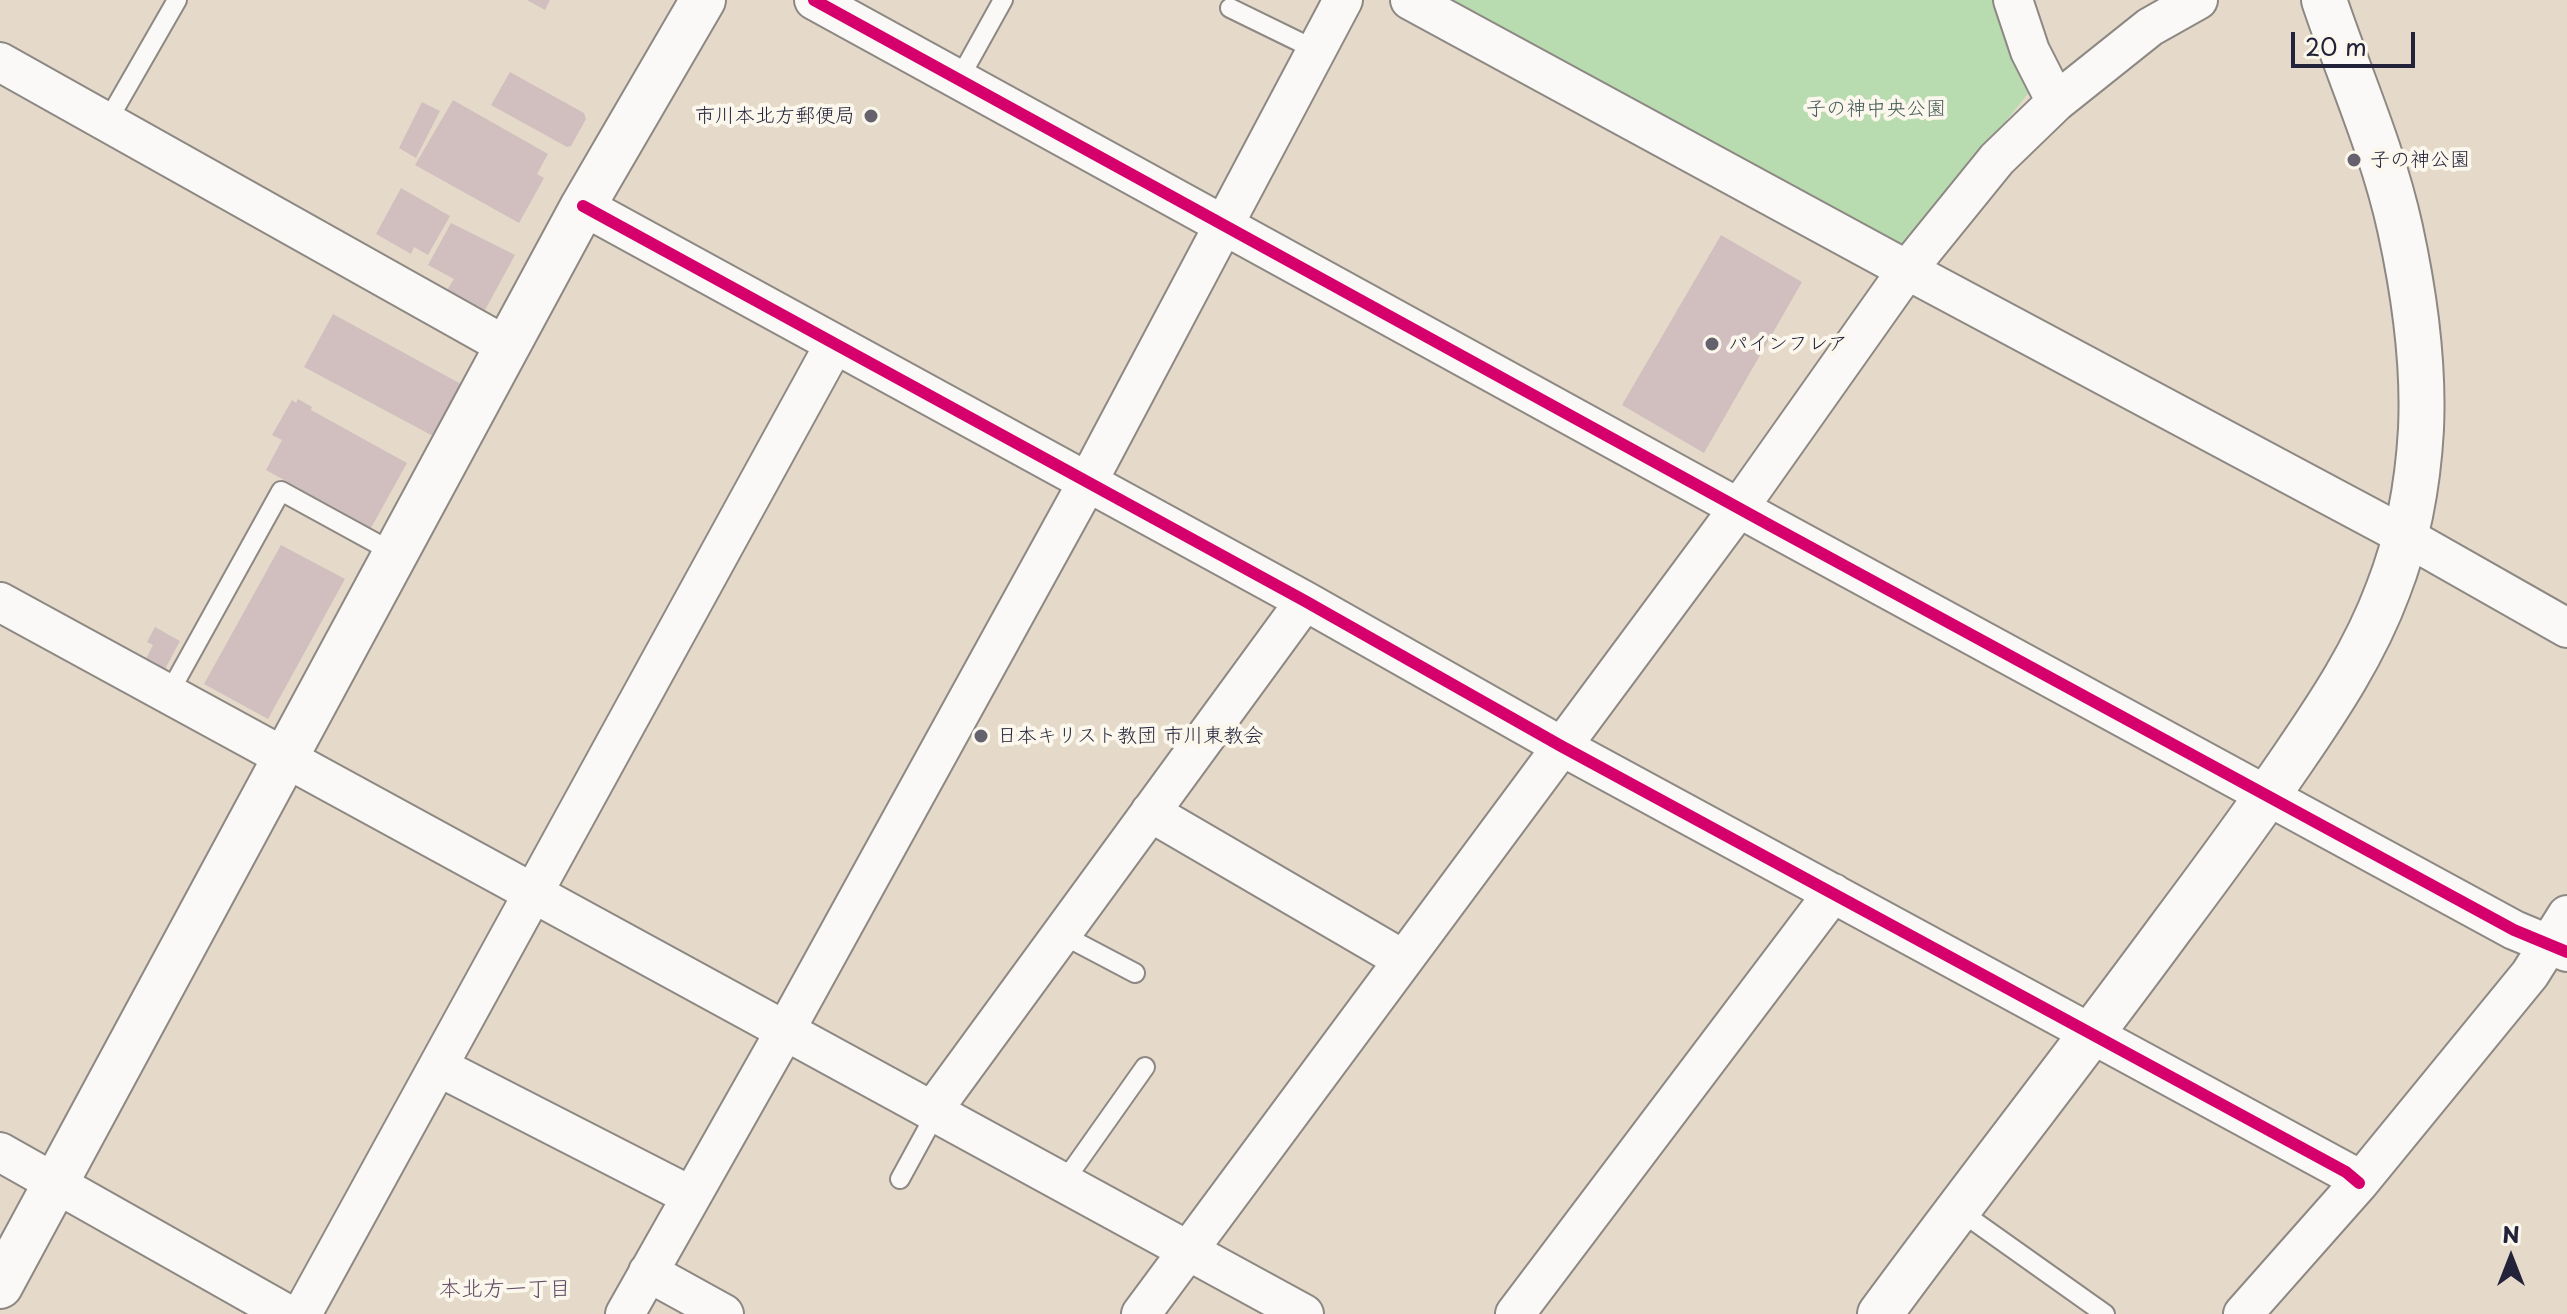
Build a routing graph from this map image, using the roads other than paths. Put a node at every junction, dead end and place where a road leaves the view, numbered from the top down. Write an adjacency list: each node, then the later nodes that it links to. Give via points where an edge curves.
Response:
1 (177, 0): 15 (lane)
2 (703, 0): 16 (street)
3 (814, 0): 13 (street)
4 (1003, 0): 13 (lane)
5 (1343, 0): 11 (street)
6 (1410, 0): 18 (street)
7 (2013, 0): 14 (street, via 2030,51)
8 (2198, 0): 14 (street, via 2150,27)
9 (2324, 0): 23 (street, via 2400,225 2412,293 2421,425)
10 (1230, 8): 11 (lane)
11 (1316, 50): 17 (street)
12 (0, 62): 15 (street)
13 (958, 81): 17 (street)
14 (2056, 102): 18 (street, via 1997,159)
15 (107, 122): 20 (street)
16 (583, 206): 19 (street); 20 (street)
17 (1222, 227): 21 (street); 22 (street)
18 (1907, 270): 22 (street); 23 (street)
19 (834, 345): 21 (street); 34 (street)
20 (508, 347): 24 (street)
21 (1087, 483): 25 (street); 39 (street)
22 (1738, 509): 29 (street); 31 (street)
23 (2405, 536): 27 (street); 31 (street, via 2366,640 2337,694)
24 (396, 554): 28 (lane, via 281,491); 30 (street)
25 (1305, 601): 29 (street); 32 (street)
26 (4, 613): 28 (street)
27 (2567, 628)
28 (168, 695): 30 (street)
29 (1561, 746): 33 (street); 37 (street)
30 (286, 760): 34 (street); 46 (street)
31 (2268, 795): 36 (street, via 2514,930); 40 (street)
32 (1150, 812): 35 (street); 37 (street)
33 (1833, 893): 40 (street); 60 (street)
34 (534, 895): 39 (street); 41 (street)
35 (1061, 934): 38 (lane); 43 (street)
36 (2560, 937): 48 (street)
37 (1402, 959): 51 (street)
38 (1135, 973)
39 (785, 1031): 43 (street); 49 (street)
40 (2093, 1033): 48 (street); 50 (street)
41 (439, 1067): 49 (street); 55 (street)
42 (1145, 1067): 47 (lane)
43 (934, 1112): 45 (lane); 47 (street)
44 (0, 1152): 46 (street)
45 (900, 1179)
46 (55, 1183): 53 (street); 54 (street)
47 (1063, 1183): 51 (street)
48 (2359, 1183): 63 (street)
49 (691, 1196): 52 (street)
50 (1957, 1209): 61 (street); 62 (lane)
51 (1187, 1251): 58 (street); 59 (street)
52 (648, 1272): 56 (street); 57 (street)
53 (0, 1286)
54 (287, 1314)
55 (302, 1314)
56 (625, 1314)
57 (724, 1314)
58 (1141, 1314)
59 (1304, 1314)
60 (1515, 1314)
61 (1880, 1314)
62 (2105, 1314)
63 (2243, 1314)

